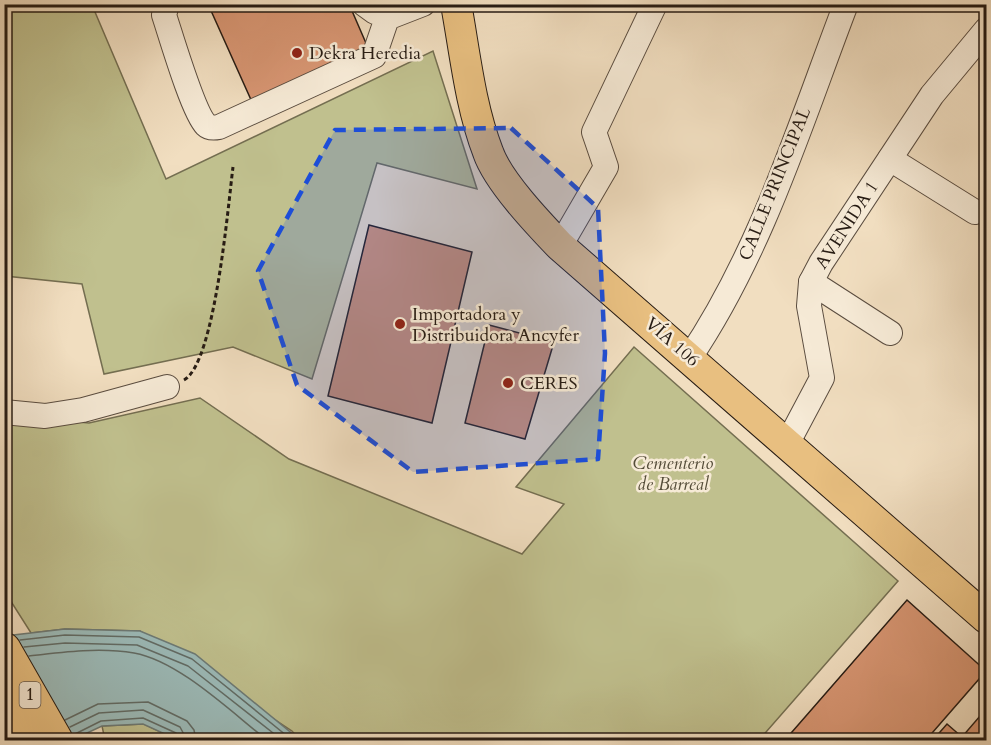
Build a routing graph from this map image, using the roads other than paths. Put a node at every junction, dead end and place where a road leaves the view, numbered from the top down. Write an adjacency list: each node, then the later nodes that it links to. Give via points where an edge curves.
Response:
1 (167, 4): 6 (street, via 164,15 188,86 206,125 212,128 374,56 387,18)
2 (364, 4): 6 (street, via 375,12)
3 (456, 4): 10 (main road, VÍA 106, via 488,154 520,202)
4 (656, 4): 10 (street, via 594,132 606,167)
5 (846, 4): 13 (street, CALLE PRINCIPAL, via 758,235)
6 (418, 6)
7 (984, 35): 8 (street, AVENIDA 1, via 932,95)
8 (890, 159): 9 (street); 11 (street, AVENIDA 1)
9 (975, 212)
10 (560, 246): 13 (main road, VÍA 106)
11 (811, 282): 12 (street); 16 (street, AVENIDA 1, via 809,306 822,378)
12 (890, 333)
13 (690, 357): 16 (main road, VÍA 106)
14 (167, 387): 15 (street, via 74,412 45,416)
15 (4, 412)
16 (787, 444): 17 (main road, VÍA 106)
17 (986, 618)
18 (4, 649): 21 (highway, 1)
19 (4, 703): 20 (highway, 1)
20 (25, 741)
21 (56, 741)

